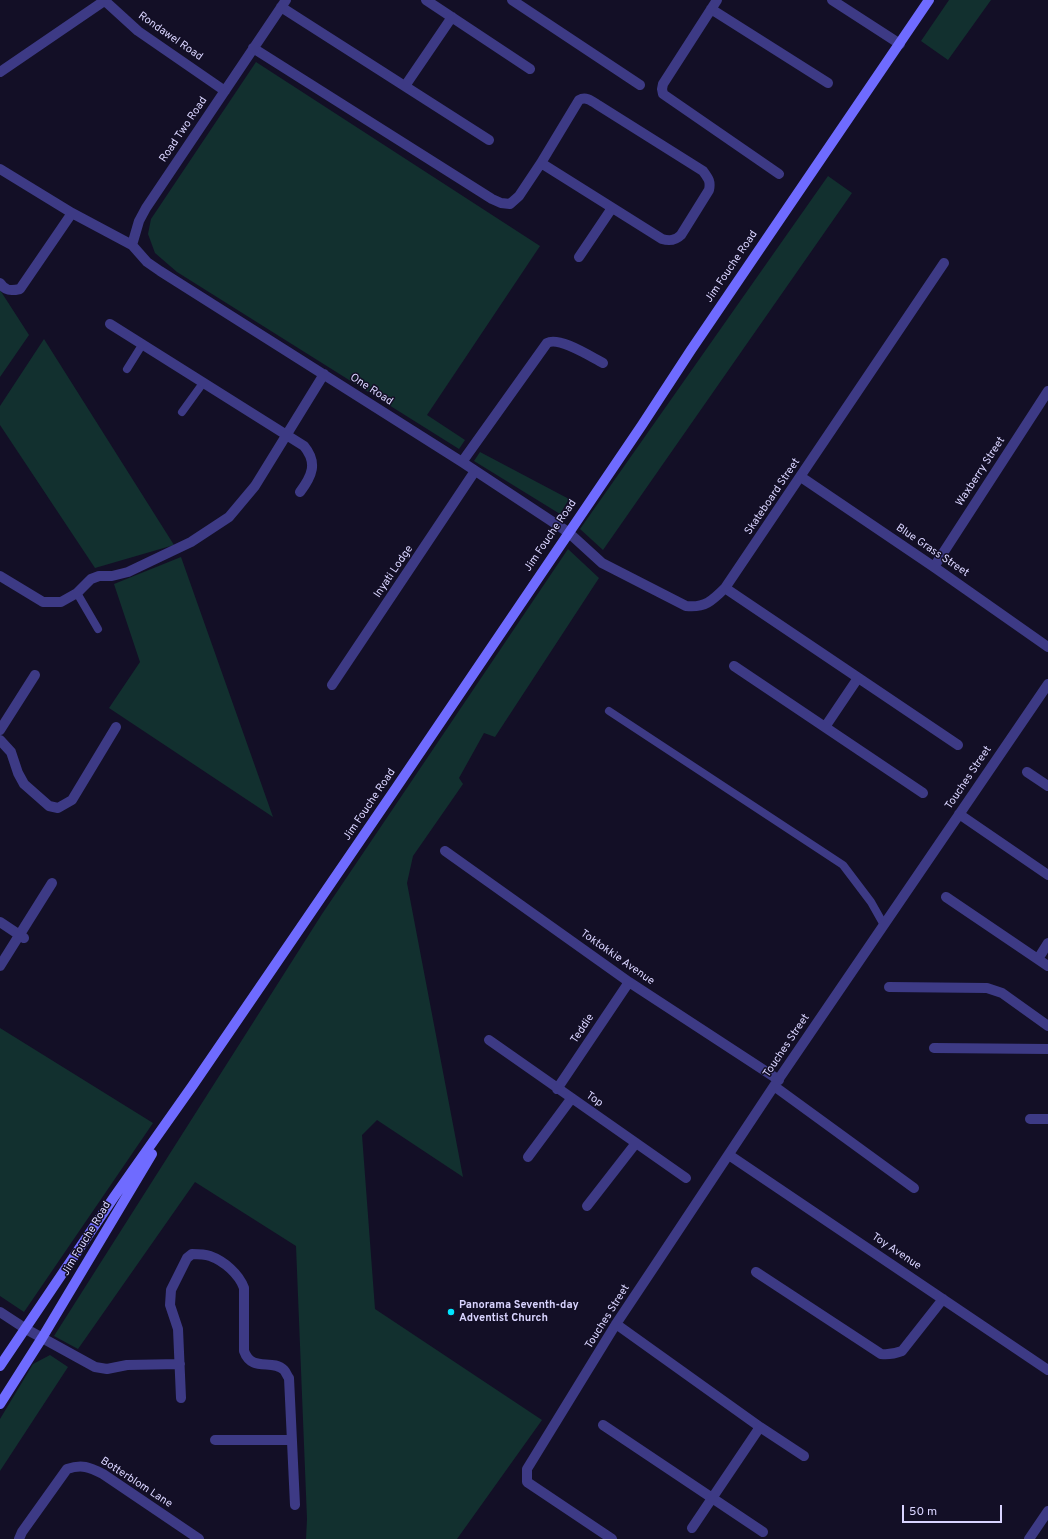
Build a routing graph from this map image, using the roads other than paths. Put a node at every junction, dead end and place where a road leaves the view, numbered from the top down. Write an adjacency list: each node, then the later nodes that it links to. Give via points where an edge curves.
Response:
1 (104, 0): 13 (street); 17 (street, Rondawel Road, via 138,31)
2 (426, 0): 9 (street)
3 (512, 0): 15 (street)
4 (717, 0): 8 (street)
5 (832, 0): 10 (street)
6 (929, 0): 10 (street, Jim Fouche Road)
7 (284, 4): 11 (street, Road Two Road); 16 (street)
8 (711, 9): 14 (street); 21 (street, via 663,84 663,94)
9 (452, 17): 12 (street); 16 (street)
10 (900, 44): 41 (street, Jim Fouche Road)
11 (253, 48): 17 (street, Road Two Road); 19 (street, via 501,203 514,202)
12 (530, 69)
13 (0, 72)
14 (828, 83)
15 (640, 85)
16 (405, 86): 18 (street)
17 (225, 91): 24 (street, Road Two Road, via 139,221)
18 (488, 140)
19 (541, 163): 22 (street); 22 (street, via 579,100 586,98 703,171 709,178 709,190 681,235 674,240 662,239)
20 (0, 169): 23 (street)
21 (779, 174)
22 (612, 208): 25 (street)
23 (72, 213): 24 (street); 27 (street, via 20,289 11,291 3,288)
24 (132, 245): 32 (street, One Road, via 147,262 160,271)
25 (580, 257)
26 (944, 263): 39 (street, Skateboard Street)
27 (0, 283)
28 (110, 324): 29 (street)
29 (142, 345): 31 (lane); 33 (street)
30 (602, 363): 37 (street, via 573,347 558,342 547,343)
31 (127, 369)
32 (324, 374): 36 (street); 37 (street, One Road)
33 (203, 383): 35 (lane); 36 (street)
34 (1048, 391): 42 (street, Waxberry Street)
35 (182, 412)
36 (286, 436): 40 (street, via 304,446 311,454 313,464 307,483); 45 (street, via 255,486 229,517 191,542 128,572 91,579)
37 (462, 462): 38 (street, One Road)
38 (475, 471): 41 (street, One Road); 51 (street, Inyati Lodge)
39 (801, 477): 42 (street, Blue Grass Street); 44 (street, Skateboard Street)
40 (300, 492)
41 (568, 532): 44 (street, Skateboard Street, via 602,563 686,606 706,605); 81 (street, Jim Fouche Road)
42 (934, 567): 47 (street, Blue Grass Street)
43 (0, 576): 45 (street, via 43,602 61,602)
44 (725, 588): 50 (street)
45 (77, 593): 46 (lane)
46 (98, 629)
47 (1048, 647)
48 (734, 666): 55 (street)
49 (35, 675): 56 (street)
50 (858, 678): 55 (street); 58 (street)
51 (332, 685)
52 (1047, 688): 62 (street, Touches Street)
53 (609, 711): 68 (lane, via 843,865 871,902)
54 (116, 727): 57 (street, via 72,800 58,808 49,806 24,784 11,752)
55 (825, 727): 61 (street)
56 (0, 730)
57 (0, 740)
58 (958, 745)
59 (1027, 772): 60 (street)
60 (1048, 786)
61 (923, 794)
62 (959, 814): 64 (street); 68 (street, Touches Street)
63 (445, 851): 74 (street, Toktokkie Avenue)
64 (1048, 875)
65 (52, 883): 69 (street)
66 (946, 897): 71 (street)
67 (0, 922): 69 (street)
68 (884, 925): 80 (street, Touches Street)
69 (22, 937): 72 (street)
70 (1048, 943): 71 (street)
71 (1038, 959): 73 (street)
72 (0, 966)
73 (1048, 966)
74 (629, 982): 80 (street, Toktokkie Avenue); 82 (street, Teddie)
75 (889, 987): 76 (street, via 987,988 1002,993)
76 (1048, 1026)
77 (488, 1040): 82 (street, Top)
78 (934, 1048): 79 (street)
79 (1048, 1049)
80 (776, 1083): 87 (street, Touches Street); 90 (street, Toktokkie Avenue)
81 (193, 1085): 96 (street, Jim Fouche Road); 97 (street, Jim Fouche Road)
82 (557, 1089): 83 (street, Top)
83 (571, 1099): 86 (street, Top); 88 (street)
84 (1048, 1118): 85 (street)
85 (1030, 1119)
86 (636, 1143): 89 (street, Top); 91 (street)
87 (729, 1155): 93 (street, Toy Avenue); 95 (street, Touches Street)
88 (528, 1158)
89 (686, 1178)
90 (914, 1188)
91 (587, 1206)
92 (756, 1272): 93 (street, via 881,1354 902,1351)
93 (943, 1299): 100 (street, Toy Avenue)
94 (0, 1312): 96 (street)
95 (616, 1324): 104 (street); 115 (street, Touches Street, via 528,1469 528,1482)
96 (26, 1329): 97 (street); 99 (street, Jim Fouche Road)
97 (42, 1338): 98 (street, via 100,1369 127,1365); 102 (street, Jim Fouche Road)
98 (180, 1364): 101 (street); 106 (street, via 178,1329 170,1305 171,1290 187,1258 192,1254 210,1256 234,1272 244,1288 246,1358 262,1365 283,1369 289,1378)
99 (0, 1366)
100 (1048, 1370)
101 (181, 1398)
102 (0, 1404)
103 (603, 1425): 108 (street)
104 (760, 1427): 107 (street); 108 (street)
105 (214, 1440): 106 (street)
106 (292, 1440): 109 (street)
107 (804, 1456)
108 (712, 1498): 111 (street); 112 (street)
109 (295, 1505)
110 (1048, 1511): 116 (street)
111 (692, 1528)
112 (763, 1532)
113 (19, 1539): 114 (street, Botterblom Lane, via 67,1469 77,1466 89,1467 102,1474)
114 (199, 1539)
115 (612, 1539)
116 (1029, 1539)

